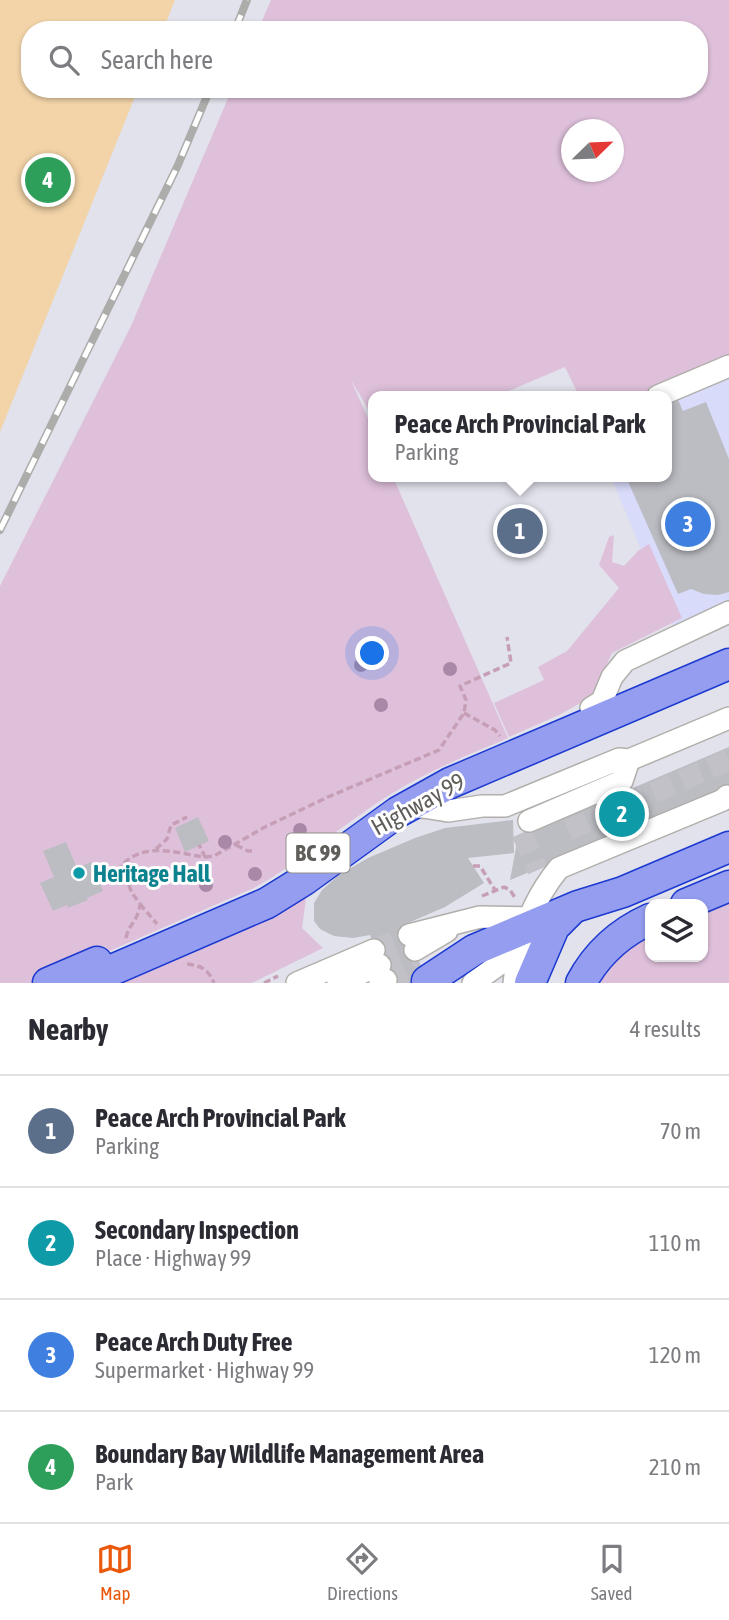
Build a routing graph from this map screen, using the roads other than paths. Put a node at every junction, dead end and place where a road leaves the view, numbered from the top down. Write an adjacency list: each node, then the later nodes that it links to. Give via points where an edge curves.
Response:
1 (729, 366): 2 (lane)
2 (670, 391)
3 (729, 612): 7 (lane, via 625,660)
4 (729, 626): 7 (lane, via 635,669)
5 (729, 649): 7 (lane)
6 (729, 664): 7 (highway, Highway 99 / BC 99)
7 (599, 708): 12 (highway, Highway 99 / BC 99); 23 (highway, BC 99, via 410,788 258,893)
8 (729, 718): 9 (lane)
9 (629, 760): 11 (lane, via 619,759); 11 (lane, via 622,781 526,827)
10 (727, 796): 18 (lane, via 559,868)
11 (505, 806): 12 (lane)
12 (398, 811): 24 (highway, Highway 99 / BC 99, via 267,903)
13 (729, 847): 18 (highway, via 610,897)
14 (538, 870): 18 (lane, via 544,885)
15 (729, 886): 16 (highway)
16 (698, 899)
17 (645, 922): 26 (highway, via 615,939)
18 (537, 940): 19 (lane, via 480,918 464,921); 22 (highway)
19 (418, 958): 22 (highway)
20 (380, 970): 21 (lane)
21 (347, 973): 25 (lane)
22 (473, 973)
23 (48, 983)
24 (82, 983)
25 (298, 983)
26 (581, 983)

